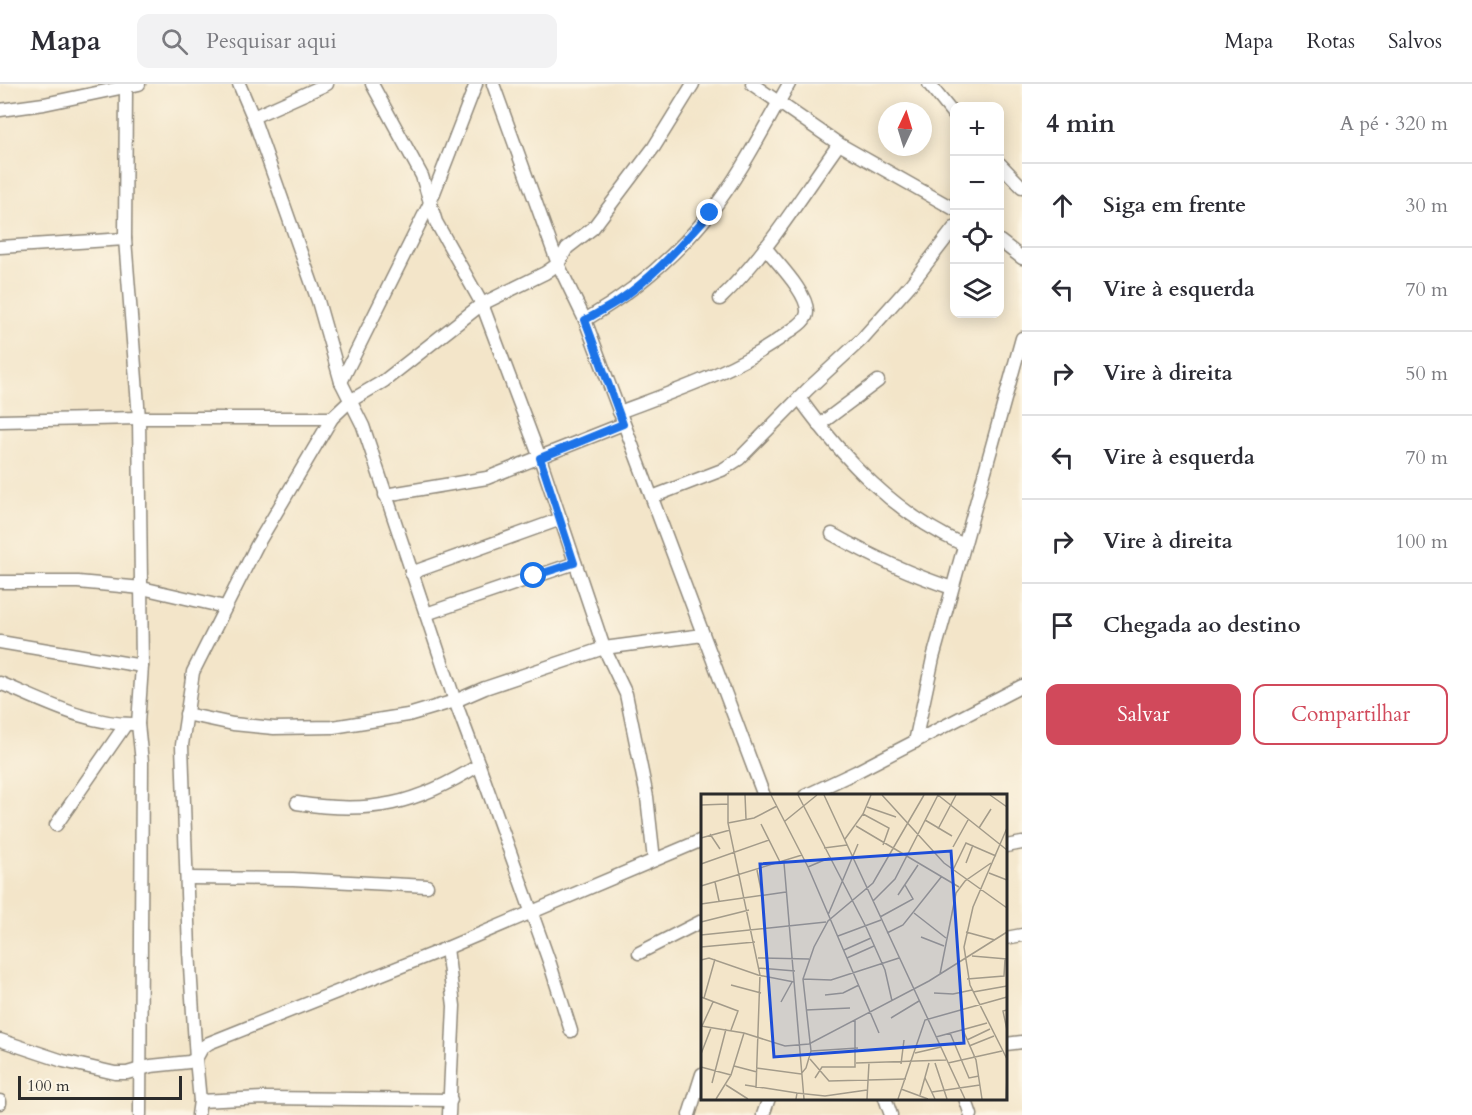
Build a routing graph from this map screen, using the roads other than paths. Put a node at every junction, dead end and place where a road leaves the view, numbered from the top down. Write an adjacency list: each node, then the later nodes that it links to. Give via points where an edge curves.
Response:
1 (239, 84): 15 (street)
2 (327, 84): 15 (street)
3 (372, 84): 19 (street, via 422,176)
4 (477, 84): 19 (street)
5 (493, 84): 27 (street)
6 (693, 84): 27 (street, via 654,147 593,228 567,248)
7 (752, 84): 12 (street)
8 (789, 84): 12 (street)
9 (929, 84): 14 (street)
10 (133, 86): 11 (street); 22 (street)
11 (109, 87): 13 (street, via 44,104)
12 (778, 103): 16 (street); 30 (street, via 740,169 694,231 619,301)
13 (0, 110)
14 (950, 110)
15 (253, 117): 33 (street, via 318,301)
16 (839, 144): 20 (street); 25 (street)
17 (1004, 169): 18 (street)
18 (1022, 187)
19 (430, 203): 29 (street, via 436,222); 33 (street)
20 (950, 207)
21 (950, 233): 34 (street, via 862,339)
22 (125, 239): 24 (street); 36 (street)
23 (1004, 245): 26 (street)
24 (0, 247)
25 (765, 247): 28 (street); 38 (street, via 802,294 808,310 806,316 767,349)
26 (1022, 258)
27 (558, 264): 29 (street); 30 (street)
28 (720, 299)
29 (482, 304): 35 (street, via 384,381); 41 (street)
30 (585, 320): 38 (street)
31 (1022, 338): 46 (street)
32 (878, 381): 40 (street)
33 (341, 382): 35 (street)
34 (800, 399): 40 (street); 43 (street, via 739,459 722,470)
35 (350, 401): 37 (street); 42 (street, via 363,426)
36 (139, 418): 37 (street); 39 (street); 50 (street)
37 (332, 418): 52 (street)
38 (621, 418): 41 (street); 43 (street)
39 (0, 421)
40 (819, 425): 46 (street, via 838,450 889,498 940,534)
41 (540, 458): 42 (street, via 487,478); 44 (street)
42 (385, 495): 48 (street)
43 (652, 497): 54 (street)
44 (561, 519): 47 (street); 48 (street)
45 (832, 534): 51 (street, via 914,576)
46 (964, 545): 51 (street)
47 (574, 563): 53 (street); 56 (street)
48 (411, 573): 53 (street)
49 (0, 582): 50 (street, via 78,582)
50 (142, 588): 52 (street); 57 (street)
51 (952, 588): 63 (street)
52 (225, 607): 61 (street, via 193,672)
53 (426, 614): 60 (street)
54 (703, 635): 56 (street); 65 (street)
55 (0, 642): 57 (street)
56 (604, 648): 60 (street); 72 (street, via 626,694 647,797)
57 (142, 666): 62 (street)
58 (0, 683): 62 (street, via 84,717)
59 (1022, 686): 63 (street)
60 (454, 701): 61 (street, via 408,715 333,727 274,728); 64 (street)
61 (186, 714): 73 (street, via 182,745)
62 (132, 724): 68 (street); 86 (street, via 142,762)
63 (915, 742): 66 (street)
64 (479, 765): 67 (street, via 432,792 394,804 357,809); 75 (street)
65 (764, 794)
66 (807, 794)
67 (297, 803)
68 (56, 825)
69 (701, 840): 72 (street)
70 (1022, 843): 71 (street)
71 (1007, 846)
72 (654, 860): 75 (street)
73 (188, 878): 74 (street); 85 (street)
74 (427, 886)
75 (531, 913): 79 (street); 81 (street)
76 (701, 922): 80 (street)
77 (1022, 935): 78 (street)
78 (1007, 938)
79 (447, 948): 85 (street, via 209,1042); 88 (street, via 454,1006)
80 (639, 953)
81 (571, 1031)
82 (0, 1040): 86 (street, via 94,1068 115,1072)
83 (1022, 1042): 84 (street)
84 (1007, 1044)
85 (196, 1059): 86 (street); 92 (street)
86 (140, 1070): 93 (street)
87 (701, 1077): 96 (street)
88 (451, 1100): 92 (street); 95 (street)
89 (768, 1100): 97 (street)
90 (886, 1100): 98 (street)
91 (965, 1100): 99 (street)
92 (200, 1101): 94 (street)
93 (140, 1115)
94 (198, 1115)
95 (449, 1115)
96 (690, 1115)
97 (763, 1115)
98 (891, 1115)
99 (971, 1115)

